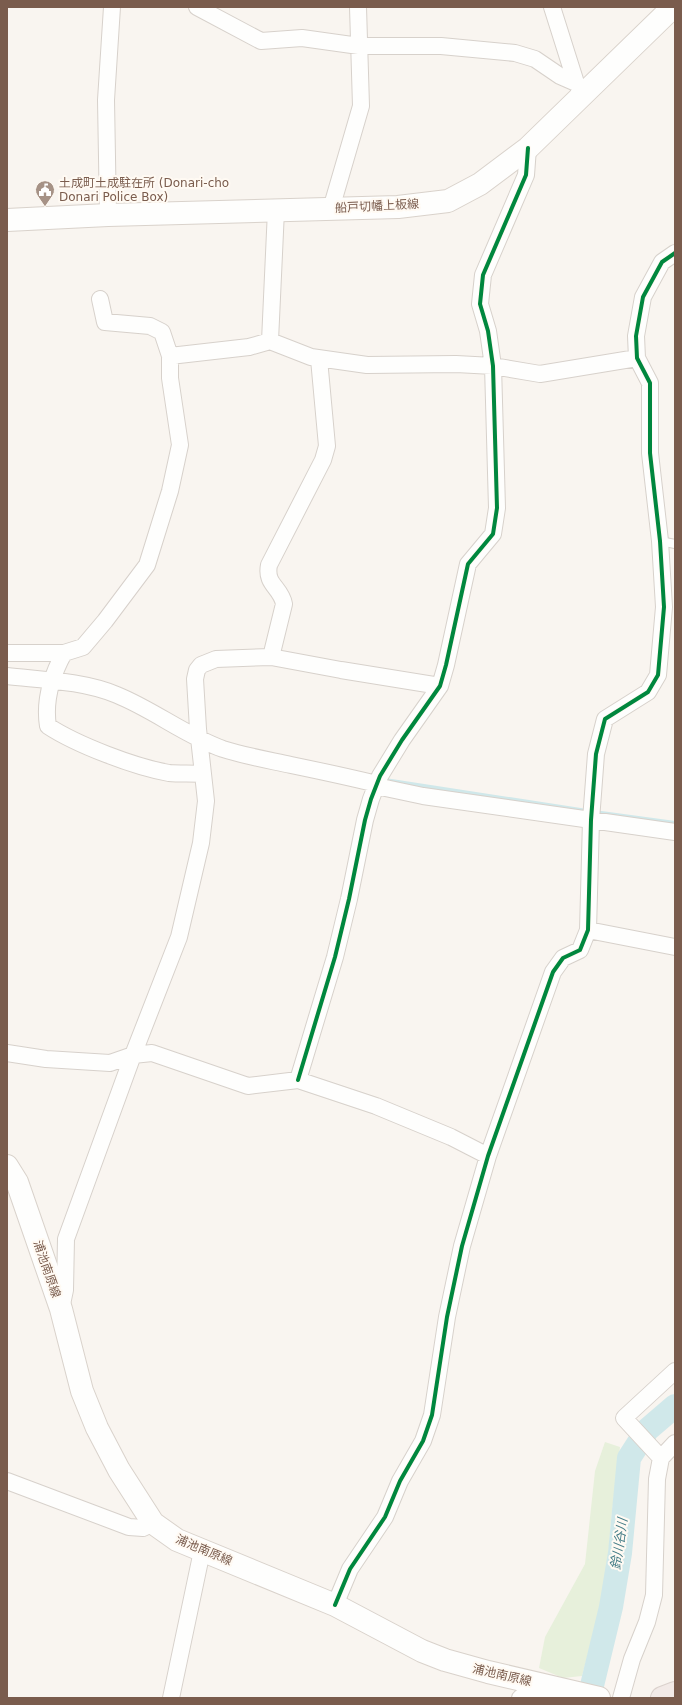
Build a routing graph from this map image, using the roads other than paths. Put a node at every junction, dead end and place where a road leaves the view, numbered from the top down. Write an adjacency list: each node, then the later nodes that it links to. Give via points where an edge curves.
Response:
1 (112, 7): 11 (street, via 106,100)
2 (197, 7): 6 (street, via 261,41 302,38)
3 (358, 7): 6 (street)
4 (552, 7): 7 (street)
5 (673, 7): 7 (main road, 船戸切幡上板線)
6 (359, 46): 7 (street, via 441,46 515,53 535,59); 9 (street, via 361,106)
7 (579, 89): 8 (main road, 船戸切幡上板線)
8 (528, 148): 9 (main road, 船戸切幡上板線, via 480,184 448,201 398,207); 19 (street, via 526,174 483,275 480,304 488,331)
9 (331, 209): 10 (main road, 船戸切幡上板線)
10 (276, 210): 11 (main road, 船戸切幡上板線); 15 (street)
11 (108, 215): 12 (main road, 船戸切幡上板線)
12 (7, 220)
13 (675, 253): 17 (street, via 662,262 643,297 636,336)
14 (100, 299): 16 (street, via 106,322 150,326 162,332)
15 (270, 341): 16 (street, via 249,347); 18 (street)
16 (170, 356): 21 (street, via 170,378 180,445 170,491 148,565 83,646)
17 (637, 358): 19 (street, via 540,374); 20 (street, via 650,383 650,453)
18 (319, 359): 19 (street, via 367,365); 23 (street, via 327,446 323,460 269,565 269,578 283,598 284,604)
19 (493, 366): 26 (street, via 497,508 493,534 468,564)
20 (668, 543): 30 (street, via 658,675 648,692 605,719 596,754)
21 (64, 653): 22 (street); 25 (street)
22 (7, 654)
23 (271, 657): 26 (street); 27 (street, via 216,659 201,665 195,680)
24 (7, 676): 25 (street)
25 (53, 677): 27 (street, via 117,695); 28 (street, via 46,714 48,726 64,736 140,765 169,773)
26 (440, 686): 29 (street, via 402,740)
27 (198, 734): 28 (street); 29 (street, via 223,748 255,757)
28 (203, 774): 35 (street, via 206,800 201,843 179,937)
29 (378, 782): 30 (street, via 423,796); 36 (street, via 365,820 335,957)
30 (591, 815): 31 (street); 32 (street)
31 (675, 832)
32 (588, 930): 33 (street); 37 (street, via 580,950 563,958 553,972)
33 (675, 947)
34 (7, 1053): 35 (street, via 46,1059 110,1063)
35 (133, 1055): 36 (street, via 152,1053 248,1086); 39 (street, via 66,1239 65,1290)
36 (298, 1080): 37 (street, via 376,1106 451,1137)
37 (488, 1156): 46 (street, via 460,1253 432,1415 423,1441 400,1481 385,1517 350,1569)
38 (7, 1166): 39 (main road, 浦池南原線, via 17,1182)
39 (61, 1309): 44 (main road, 浦池南原線, via 82,1391 97,1428 119,1470)
40 (675, 1371): 42 (street, via 624,1418)
41 (675, 1443): 42 (street)
42 (657, 1453): 52 (street, via 654,1596)
43 (7, 1481): 44 (street, via 129,1526 143,1528)
44 (153, 1523): 45 (main road, 浦池南原線, via 177,1540)
45 (202, 1551): 46 (main road, 浦池南原線); 49 (street)
46 (335, 1605): 47 (main road, 浦池南原線, via 422,1651)
47 (540, 1691): 50 (street); 51 (main road, 浦池南原線, via 570,1692)
48 (675, 1693): 53 (highway)
49 (171, 1698)
50 (520, 1698)
51 (599, 1698)
52 (621, 1698)
53 (662, 1698)

